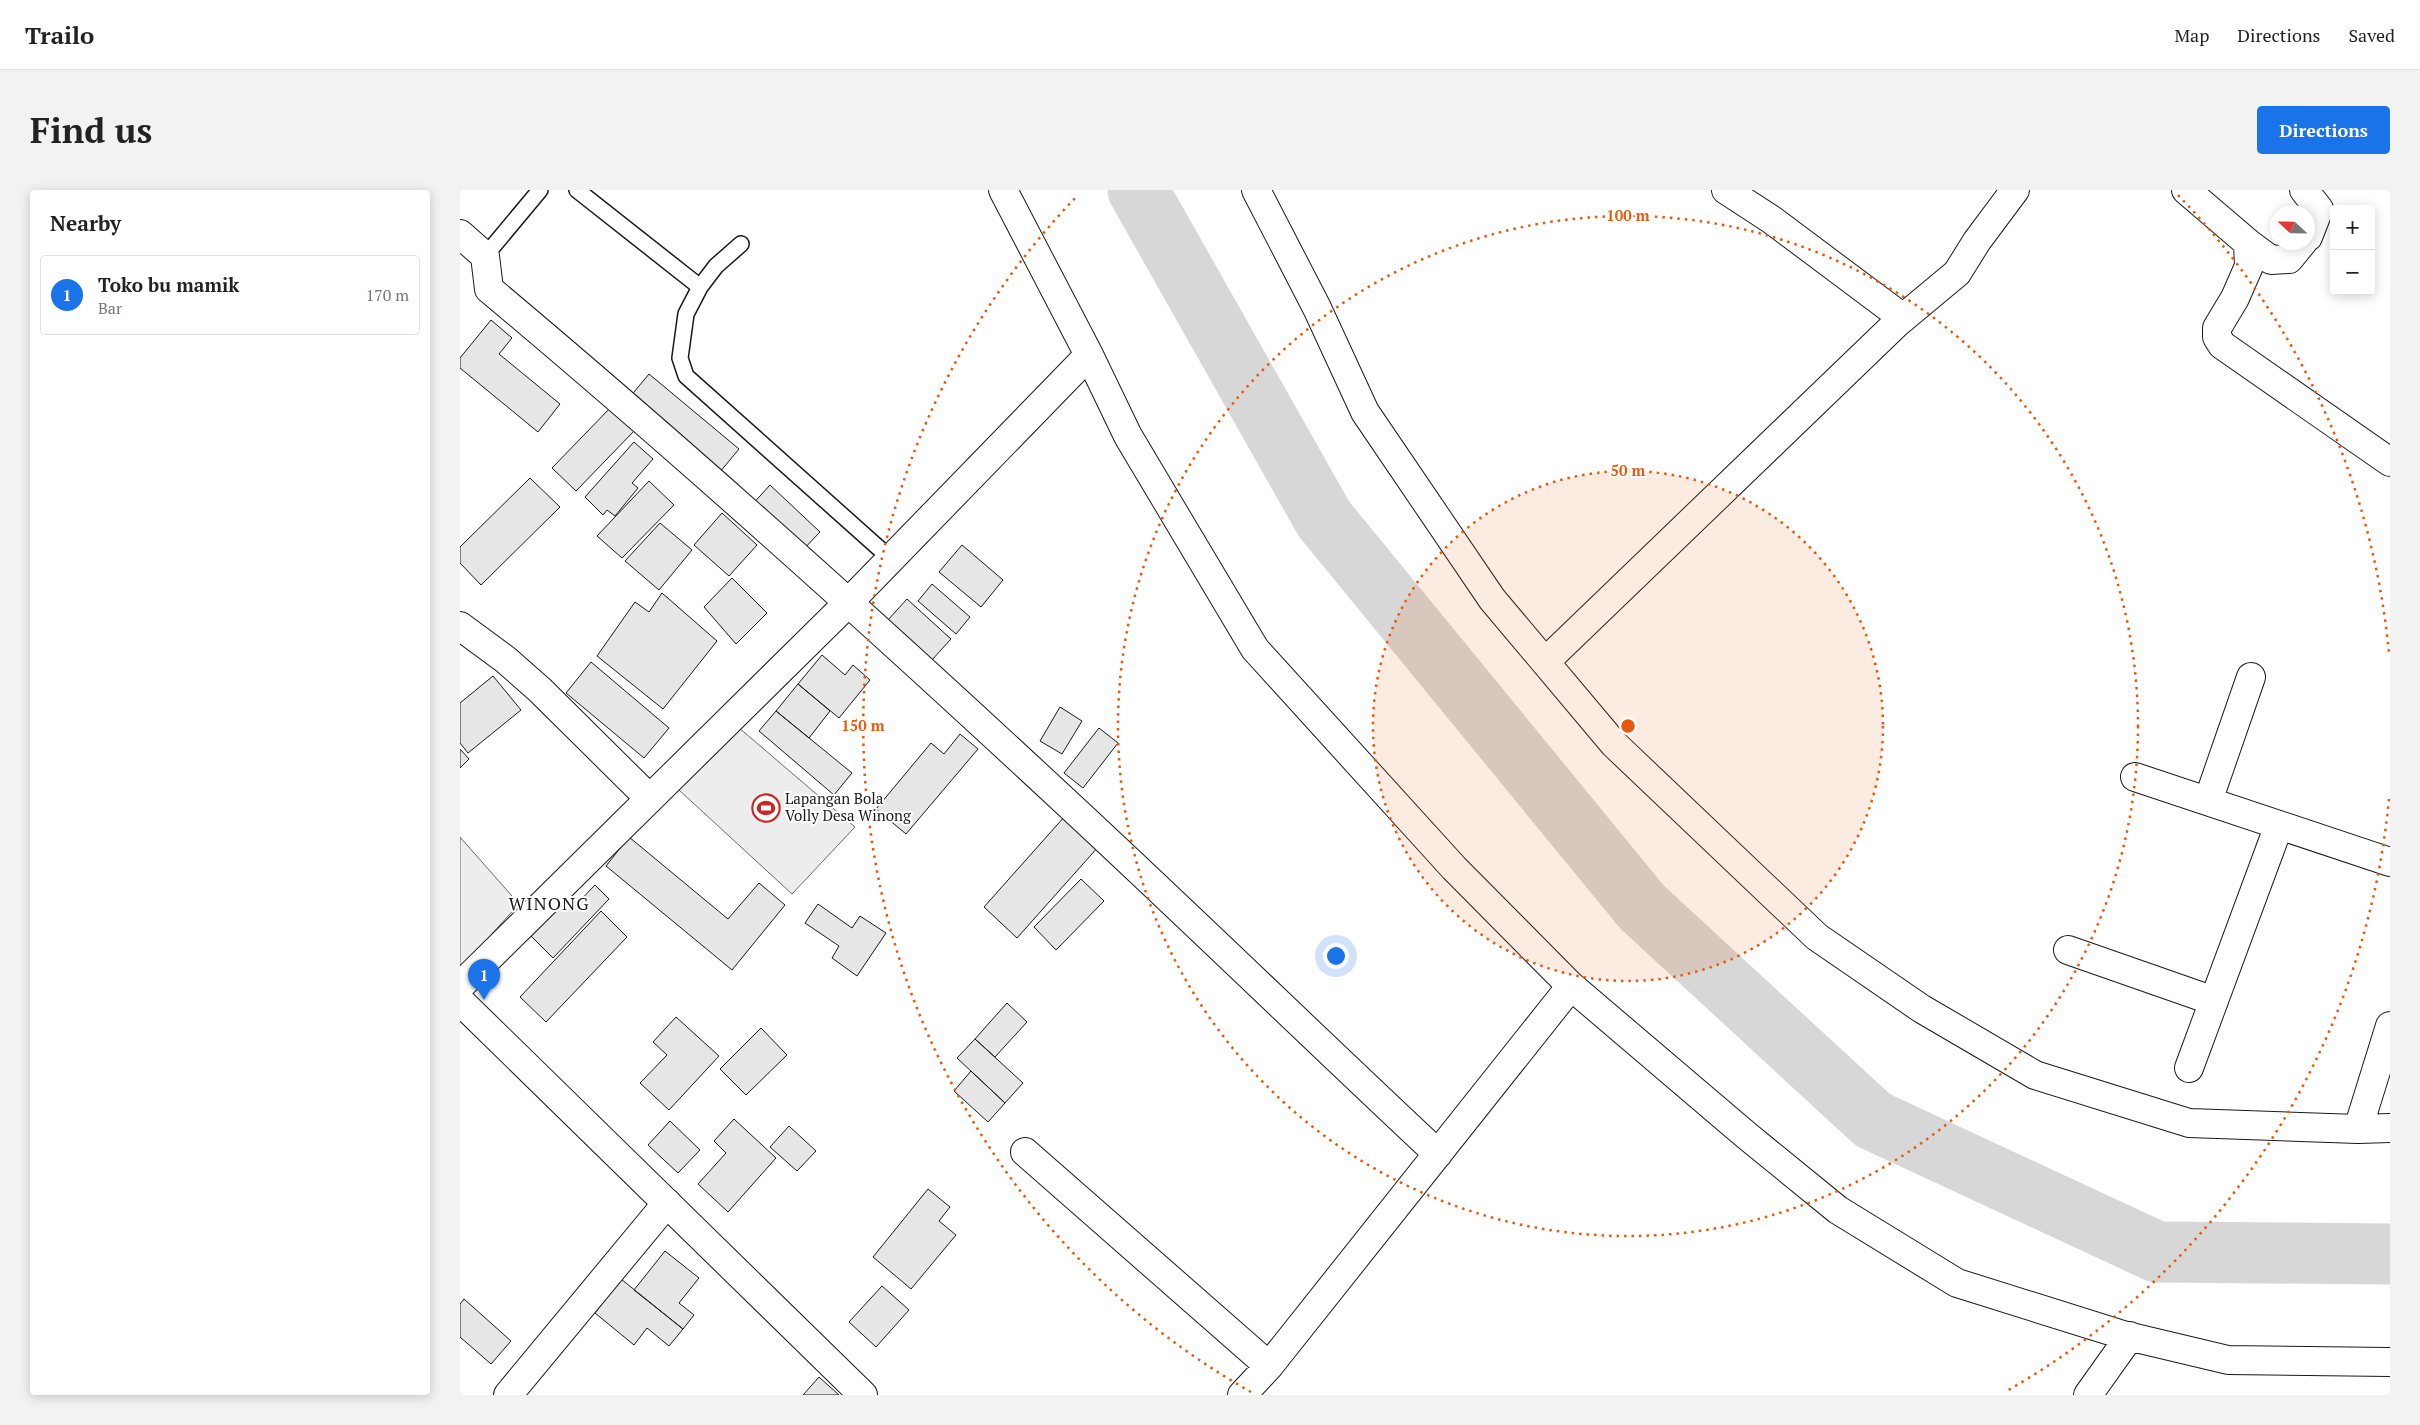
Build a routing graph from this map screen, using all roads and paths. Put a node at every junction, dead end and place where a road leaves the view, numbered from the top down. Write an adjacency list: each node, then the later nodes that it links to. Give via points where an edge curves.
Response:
1 (540, 190): 14 (lane)
2 (577, 190): 15 (lane)
3 (1003, 190): 17 (street)
4 (1256, 190): 22 (street, via 1318,308 1365,412 1492,599)
5 (1726, 190): 16 (street, via 1772,220)
6 (2014, 190): 16 (street, via 1957,273)
7 (2186, 190): 11 (street)
8 (2304, 190): 9 (street, via 2319,209)
9 (2315, 219)
10 (460, 234): 14 (street)
11 (2248, 243): 13 (street, via 2271,260 2288,259); 18 (street, via 2249,266 2217,328 2217,337 2222,345)
12 (741, 244): 15 (lane, via 716,266)
13 (2295, 250)
14 (485, 256): 20 (street, via 489,289 613,394)
15 (700, 287): 19 (lane, via 686,314 680,358 686,376)
16 (1903, 318): 22 (street)
17 (1089, 354): 19 (street); 31 (street, via 1128,436 1255,649 1454,868)
18 (2390, 462)
19 (891, 559): 20 (street)
20 (848, 603): 25 (street); 39 (street, via 1068,804)
21 (460, 626): 25 (street, via 540,690)
22 (1545, 662): 37 (street, via 1614,744 1817,937 1922,1009 2035,1075 2189,1122)
23 (2251, 677): 26 (street)
24 (2135, 777): 26 (street)
25 (649, 798): 30 (street)
26 (2208, 801): 27 (street)
27 (2279, 825): 28 (street); 33 (street)
28 (2390, 862)
29 (2068, 950): 33 (street)
30 (460, 986)
31 (1571, 986): 39 (street); 41 (street, via 1838,1210 1957,1283)
32 (460, 1001): 40 (street)
33 (2214, 1001): 35 (street)
34 (2390, 1026): 37 (street)
35 (2189, 1068)
36 (2390, 1128): 37 (street)
37 (2358, 1130)
38 (1025, 1152): 43 (street)
39 (1438, 1154): 43 (street)
40 (667, 1203): 44 (street); 45 (street)
41 (2130, 1336): 42 (street, via 2228,1360); 47 (street)
42 (2390, 1362)
43 (1268, 1366): 46 (street)
44 (508, 1395)
45 (863, 1395)
46 (1242, 1395)
47 (2088, 1395)

